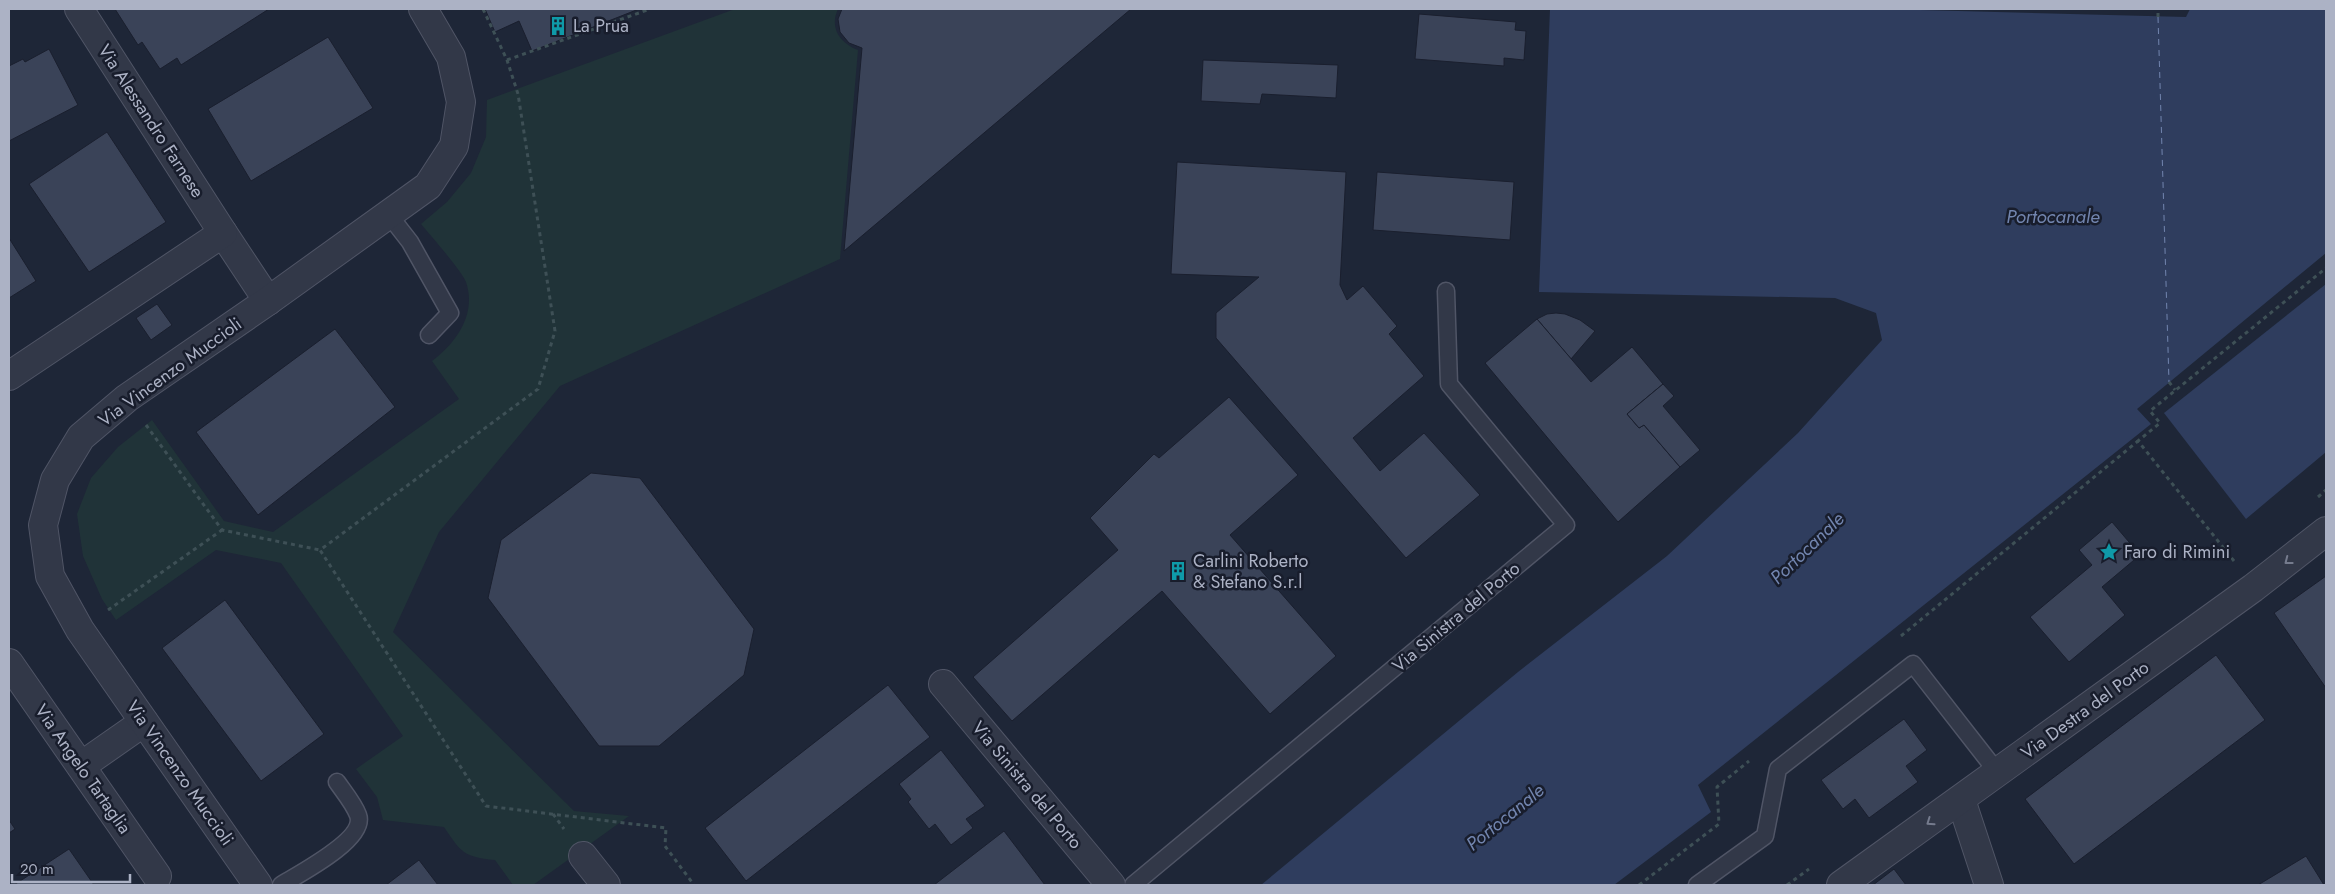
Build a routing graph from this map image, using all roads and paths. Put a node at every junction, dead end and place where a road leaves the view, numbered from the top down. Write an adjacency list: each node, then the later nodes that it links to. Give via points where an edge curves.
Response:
1 (79, 9): 9 (street, Via Alessandro Farnese)
2 (423, 9): 8 (street, Via Vincenzo Muccioli, via 451,57 461,102 454,146 428,186)
3 (483, 9): 7 (path)
4 (650, 9): 7 (path)
5 (2158, 9): 6 (path)
6 (2158, 17)
7 (507, 60): 20 (path, via 518,94 555,331 538,389)
8 (389, 215): 12 (street, Via Vincenzo Muccioli); 13 (lane, via 410,242 450,313)
9 (223, 233): 12 (street, Via Alessandro Farnese); 14 (street)
10 (2326, 268): 16 (path)
11 (1446, 291): 37 (lane, Via Sinistra del Porto, via 1449,384 1566,526)
12 (268, 302): 17 (street, Via Vincenzo Muccioli)
13 (429, 335)
14 (9, 376)
15 (2169, 382): 16 (path)
16 (2175, 390): 21 (path, via 2150,411 2160,423 2138,441)
17 (127, 398): 18 (path); 22 (street, Via Vincenzo Muccioli, via 82,437 55,480 43,525 50,576)
18 (222, 530): 20 (path); 22 (path)
19 (2326, 531): 21 (street, Via Destra del Porto, one-way to 21)
20 (320, 550): 35 (path, via 486,806 666,828 665,846)
21 (2254, 588): 27 (street, Via Destra del Porto)
22 (80, 630): 25 (street, Via Vincenzo Muccioli)
23 (9, 663): 26 (street, Via Angelo Tartaglia)
24 (943, 684): 36 (street, Via Sinistra del Porto)
25 (144, 722): 26 (street); 32 (street, Via Vincenzo Muccioli)
26 (81, 766): 31 (street, Via Angelo Tartaglia)
27 (1998, 773): 29 (street, Via Destra del Porto); 38 (lane, via 1913,664 1778,769 1765,836)
28 (338, 782): 33 (lane, via 359,816 357,830 348,841)
29 (1961, 800): 39 (street, Via Destra del Porto, one-way to 39); 40 (street)
30 (583, 856): 34 (street)
31 (157, 876)
32 (258, 885)
33 (281, 885)
34 (606, 885)
35 (694, 885)
36 (1110, 885)
37 (1133, 885)
38 (1697, 885)
39 (1840, 885)
40 (1989, 885)

